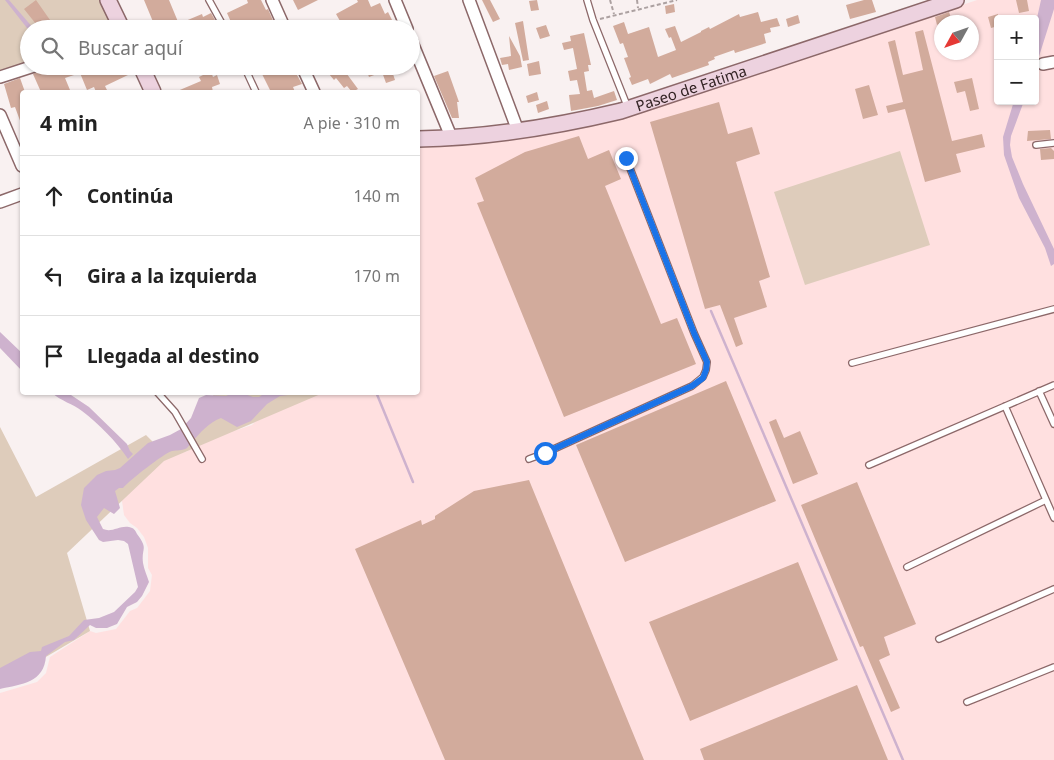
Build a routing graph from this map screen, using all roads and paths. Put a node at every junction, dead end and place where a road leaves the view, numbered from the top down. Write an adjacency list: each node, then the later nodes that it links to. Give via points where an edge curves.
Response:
1 (108, 0): 13 (street)
2 (209, 0): 14 (lane)
3 (272, 0): 15 (street)
4 (395, 0): 16 (street)
5 (469, 0): 29 (street)
6 (587, 0): 17 (lane)
7 (610, 0): 12 (path)
8 (637, 0): 11 (path)
9 (677, 0): 11 (path)
10 (956, 0): 27 (street, Paseo de Fatima)
11 (638, 8): 12 (path)
12 (614, 14): 17 (path)
13 (118, 20)
14 (220, 20)
15 (281, 20)
16 (403, 20)
17 (593, 20): 27 (lane)
18 (420, 62): 31 (street)
19 (20, 71): 23 (street)
20 (145, 75): 24 (street)
21 (248, 75): 25 (lane)
22 (306, 75): 26 (street)
23 (0, 77)
24 (152, 90)
25 (255, 90)
26 (313, 90)
27 (628, 108): 29 (street, Paseo de Fatima, via 575,122)
28 (0, 116): 35 (street)
29 (518, 131): 31 (street, Paseo de Fatima)
30 (420, 139): 31 (street, Paseo de Fatima)
31 (452, 139)
32 (1054, 143): 33 (lane)
33 (1036, 145)
34 (626, 158): 46 (lane, via 707,362 706,370 703,378 692,386)
35 (20, 161)
36 (20, 195): 37 (street)
37 (0, 202)
38 (1054, 309): 39 (lane)
39 (852, 363)
40 (1054, 385): 41 (lane)
41 (1039, 391): 43 (lane); 44 (lane)
42 (160, 395): 45 (lane, via 175,412)
43 (1005, 406): 47 (lane); 48 (lane)
44 (1054, 424)
45 (202, 459)
46 (529, 459)
47 (869, 465)
48 (1046, 500): 49 (lane); 50 (lane)
49 (1054, 518)
50 (906, 568)
51 (1054, 589): 52 (lane)
52 (939, 639)
53 (1054, 667): 54 (lane)
54 (967, 702)

